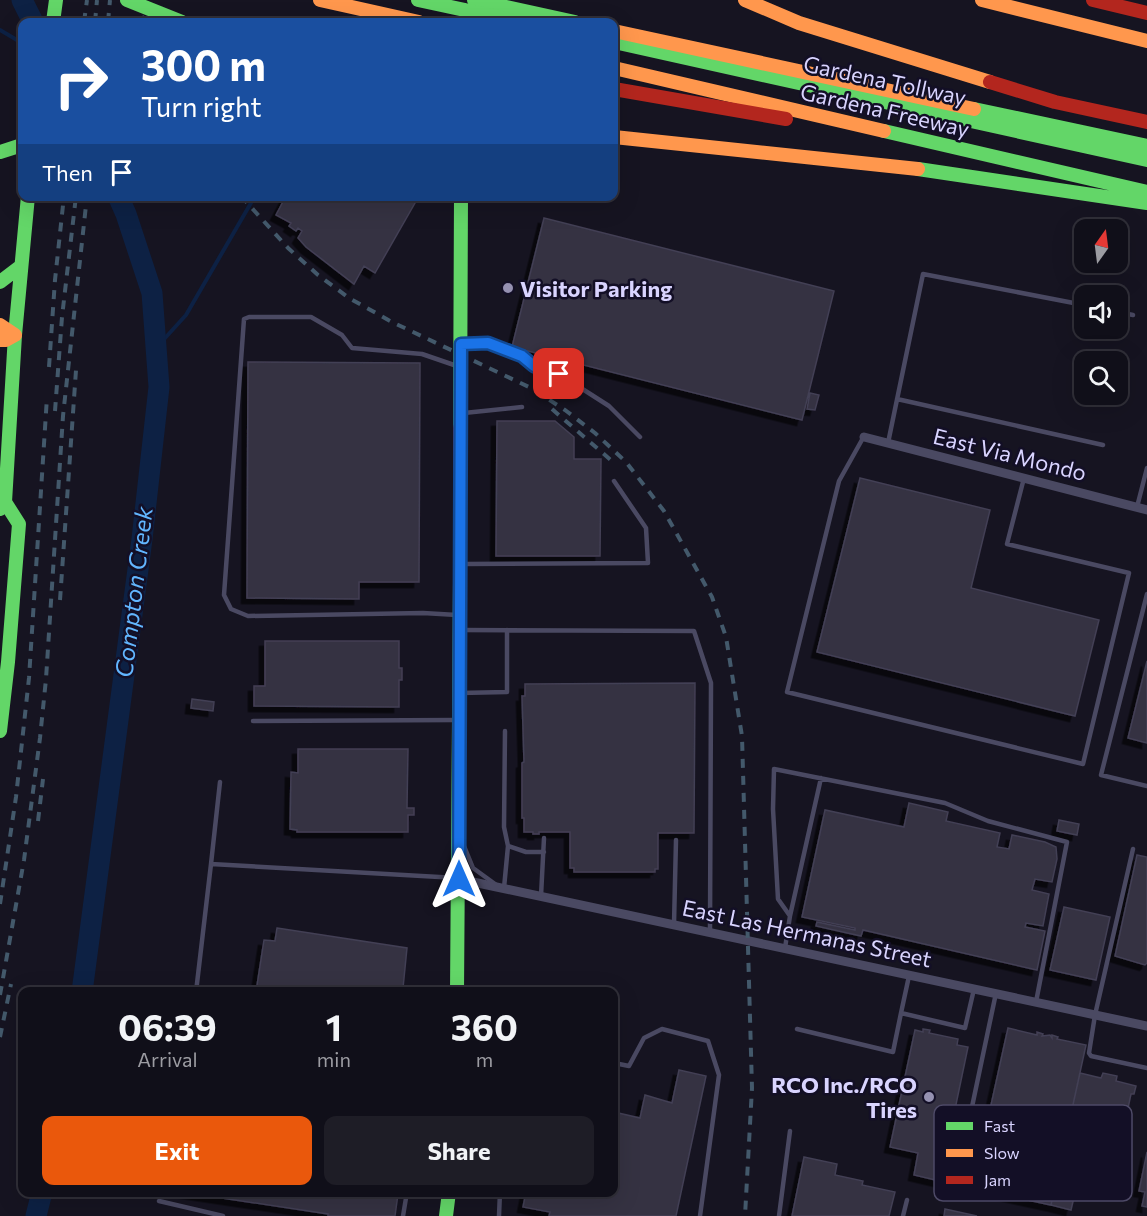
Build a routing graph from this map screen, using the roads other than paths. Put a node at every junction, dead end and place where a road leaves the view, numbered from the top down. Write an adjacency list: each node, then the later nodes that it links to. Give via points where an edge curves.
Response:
1 (56, 0): 12 (main road)
2 (127, 0): 13 (main road, bridge)
3 (320, 0): 14 (main road)
4 (418, 0): 11 (main road, bridge)
5 (468, 0): 15 (main road)
6 (474, 0): 11 (main road)
7 (745, 0): 21 (main road, via 799,23 1033,95)
8 (982, 0): 17 (main road)
9 (1093, 0): 10 (main road)
10 (1147, 13)
11 (515, 17)
12 (54, 18)
13 (172, 18)
14 (401, 18)
15 (467, 18)
16 (618, 32): 24 (main road, Gardena Freeway)
17 (1147, 41)
18 (618, 43): 27 (main road, Gardena Tollway)
19 (618, 69): 23 (main road, Gardena Freeway)
20 (618, 90): 23 (main road)
21 (1147, 122)
22 (618, 137): 31 (main road, via 947,172)
23 (944, 146): 28 (main road, Gardena Freeway)
24 (1147, 146)
25 (18, 147): 26 (main road)
26 (0, 152)
27 (1147, 160)
28 (1147, 192)
29 (28, 201): 32 (main road)
30 (461, 201): 40 (main road)
31 (1147, 203)
32 (21, 266): 33 (main road); 38 (main road)
33 (0, 282)
34 (1074, 303): 42 (lane, via 923,273)
35 (1128, 314): 36 (lane)
36 (1133, 315)
37 (0, 325): 38 (main road)
38 (15, 335): 39 (main road); 52 (main road)
39 (0, 340)
40 (461, 344): 41 (main road); 45 (lane, via 488,343 559,374 609,406)
41 (461, 367): 44 (main road); 57 (lane, via 422,354 351,348 342,335 311,317 244,319 224,595 231,609 248,616)
42 (897, 399): 47 (lane); 48 (lane)
43 (522, 407): 44 (lane)
44 (461, 414): 55 (main road)
45 (640, 437)
46 (864, 437): 47 (street, East Via Mondo); 50 (lane, via 839,481 787,692 1083,764 1129,573 1007,544)
47 (888, 443): 50 (street, East Via Mondo)
48 (1103, 445)
49 (1147, 468): 53 (lane)
50 (1024, 478): 53 (street, East Via Mondo)
51 (614, 481): 55 (lane, via 646,528 648,563)
52 (2, 504): 63 (main road, via 19,524)
53 (1137, 507): 54 (street, East Via Mondo)
54 (1147, 510)
55 (460, 564): 57 (main road)
56 (1147, 594): 67 (lane, via 1101,775)
57 (460, 615): 58 (main road)
58 (460, 630): 59 (lane); 60 (main road)
59 (507, 630): 60 (lane, via 507,692); 80 (lane, via 694,631 711,683)
60 (460, 693): 61 (main road)
61 (460, 720): 62 (lane); 68 (main road)
62 (253, 721)
63 (0, 731)
64 (505, 731): 71 (lane, via 504,827)
65 (821, 778): 78 (lane); 78 (lane, via 774,768 778,899); 87 (lane, via 945,803 988,821 1067,842)
66 (220, 782): 74 (lane)
67 (1147, 786)
68 (459, 834): 75 (main road); 76 (lane, via 473,868)
69 (544, 838): 73 (lane)
70 (676, 840): 79 (lane)
71 (508, 846): 73 (lane); 76 (lane)
72 (1133, 849): 89 (lane)
73 (544, 852): 77 (lane)
74 (211, 864): 75 (lane); 83 (lane)
75 (459, 879): 76 (street, East Las Hermanas Street); 84 (main road)
76 (502, 888): 77 (street, East Las Hermanas Street)
77 (541, 896): 79 (street, East Las Hermanas Street)
78 (790, 916): 81 (lane)
79 (674, 924): 80 (street, East Las Hermanas Street)
80 (710, 932): 81 (street, East Las Hermanas Street)
81 (785, 948): 82 (street, East Las Hermanas Street)
82 (909, 975): 85 (street, East Las Hermanas Street); 88 (lane)
83 (197, 987)
84 (457, 987)
85 (974, 988): 86 (street, East Las Hermanas Street); 88 (lane, via 965,1028)
86 (996, 993): 87 (street, East Las Hermanas Street); 94 (lane)
87 (1036, 1002): 89 (street, East Las Hermanas Street)
88 (901, 1013): 91 (lane, via 893,1052)
89 (1095, 1014): 90 (street, East Las Hermanas Street); 93 (lane, via 1091,1056)
90 (1147, 1026)
91 (796, 1029)
92 (618, 1064): 105 (lane, via 629,1066 644,1038 662,1029 708,1041 719,1075)
93 (1147, 1068)
94 (972, 1105)
95 (790, 1131): 106 (lane)
96 (406, 1197): 102 (lane)
97 (448, 1197): 103 (main road)
98 (500, 1197): 104 (lane)
99 (907, 1200): 107 (lane)
100 (159, 1201): 101 (lane)
101 (223, 1216)
102 (403, 1216)
103 (446, 1216)
104 (500, 1216)
105 (700, 1216)
106 (779, 1216)
107 (903, 1216)

